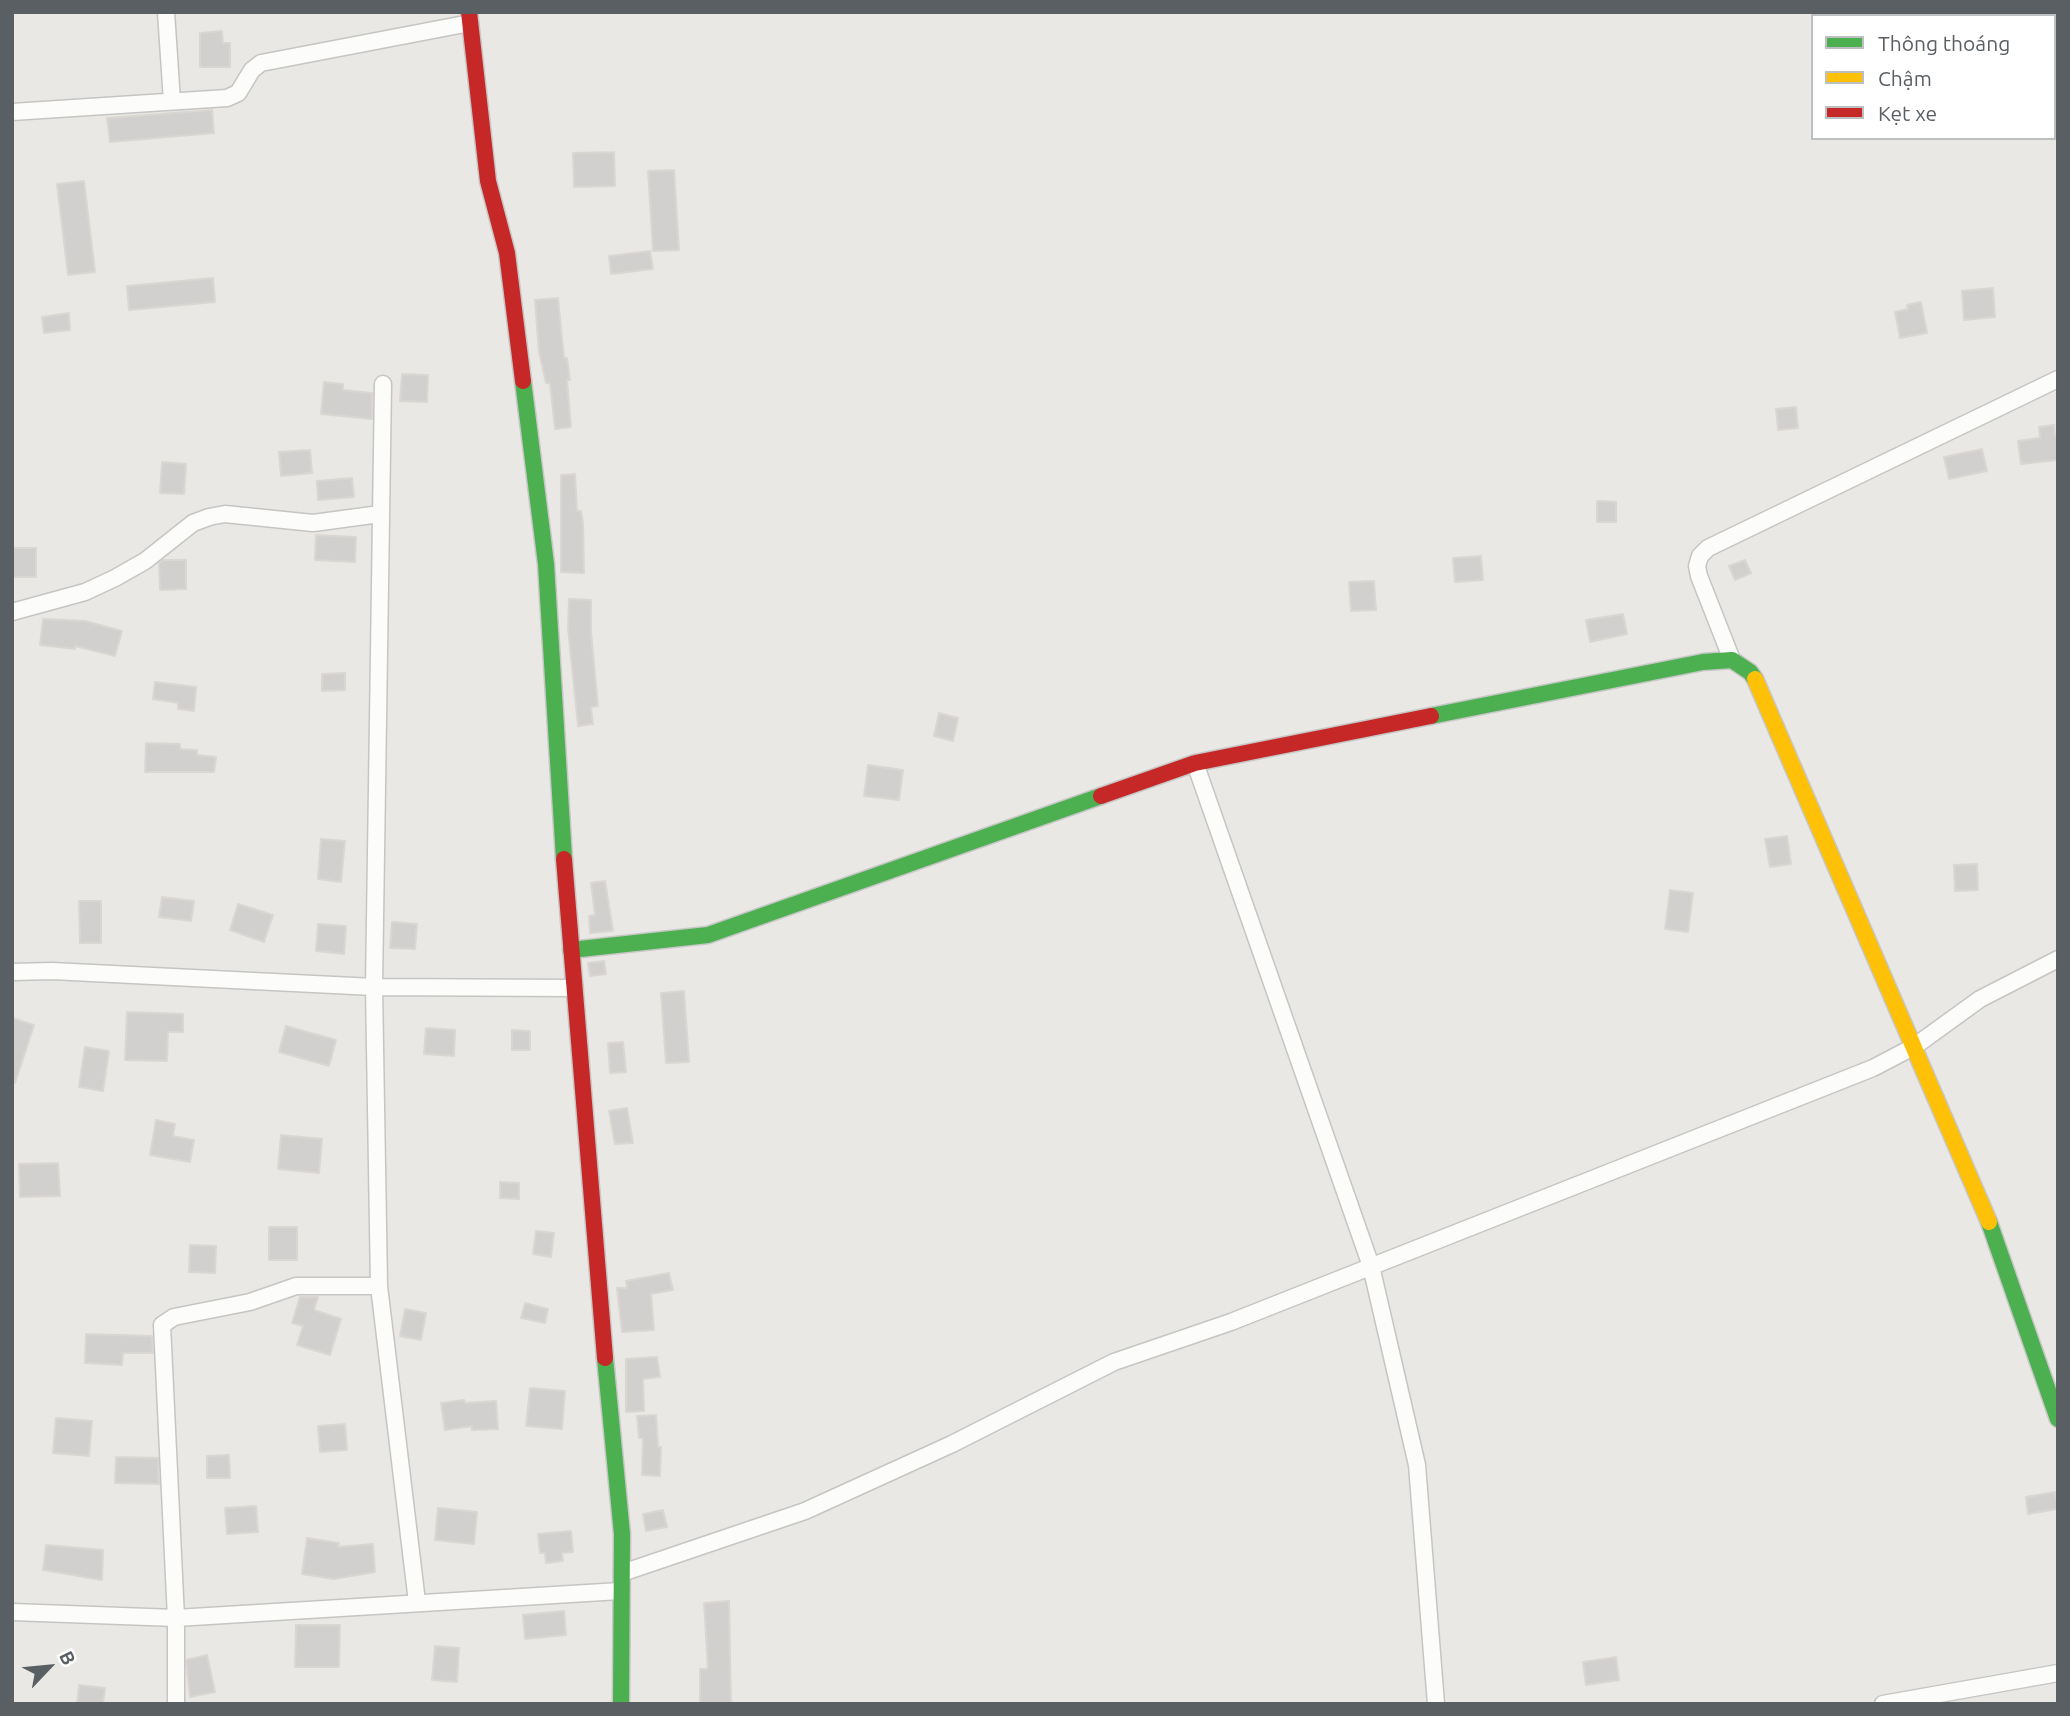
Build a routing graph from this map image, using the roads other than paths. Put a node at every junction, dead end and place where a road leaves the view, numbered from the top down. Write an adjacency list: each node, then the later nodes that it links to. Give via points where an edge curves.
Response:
1 (166, 12): 3 (street)
2 (470, 17): 3 (street, via 261,64 233,96); 11 (street, via 488,181 507,253 546,564)
3 (173, 101): 4 (street)
4 (12, 112)
5 (2058, 379): 9 (street, via 1708,548 1700,556 1699,576)
6 (383, 384): 7 (street)
7 (380, 514): 8 (street, via 313,523 225,514 209,517 193,523 115,578 85,592); 14 (street)
8 (12, 612)
9 (1732, 660): 10 (street); 16 (street, via 1757,683)
10 (1195, 762): 11 (street, via 708,935); 17 (street)
11 (571, 950): 15 (street)
12 (2058, 959): 16 (street, via 1980,999)
13 (12, 972): 14 (street)
14 (374, 987): 15 (street); 18 (street)
15 (574, 988): 20 (street)
16 (1915, 1046): 17 (street, via 1832,1085); 19 (street, via 2003,1254)
17 (1371, 1266): 20 (street, via 1114,1362 806,1511); 28 (street, via 1417,1465)
18 (379, 1286): 22 (street); 24 (street, via 296,1286 250,1302 174,1317 162,1325)
19 (2058, 1419)
20 (622, 1573): 21 (street)
21 (620, 1591): 22 (street); 27 (street)
22 (417, 1602): 24 (street)
23 (12, 1612): 24 (street)
24 (176, 1618): 26 (street)
25 (2058, 1673): 29 (street)
26 (176, 1704)
27 (621, 1704)
28 (1436, 1704)
29 (1883, 1704)

